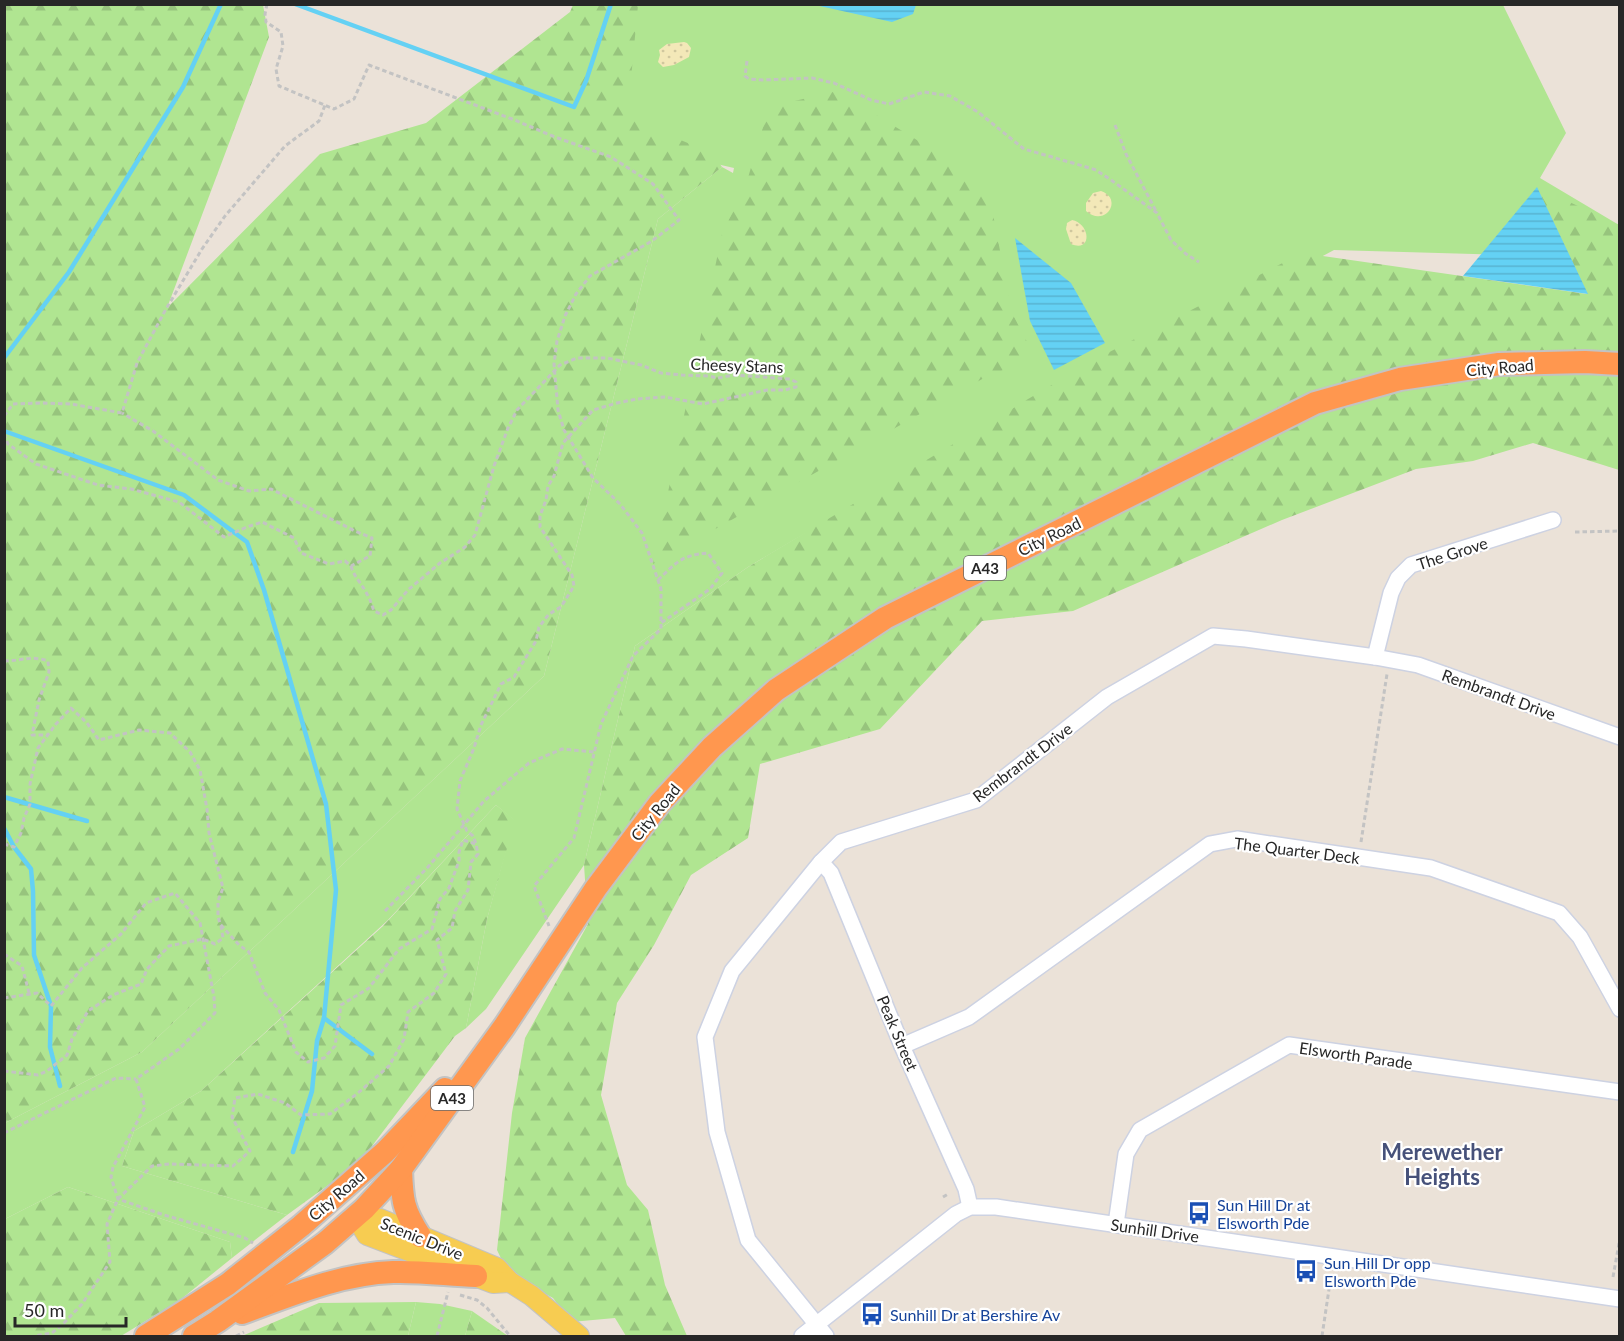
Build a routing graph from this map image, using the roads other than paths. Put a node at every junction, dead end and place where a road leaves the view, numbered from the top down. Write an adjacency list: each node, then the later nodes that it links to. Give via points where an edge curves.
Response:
1 (1620, 364): 7 (highway, City Road / A43, via 1499,364 1400,379 1315,403 885,618 776,690 712,747 659,804 596,888)
2 (1553, 520): 3 (street, The Grove, via 1411,565 1398,578 1391,593)
3 (1375, 657): 4 (street, Rembrandt Drive, via 1418,666); 5 (street, Rembrandt Drive, via 1213,636 1107,696 976,800 841,842)
4 (1620, 737)
5 (821, 862): 8 (street, Peak Street, via 831,873); 21 (street, Rembrandt Drive, via 732,972 705,1037 717,1132 748,1240)
6 (1620, 1009): 8 (street, The Quarter Deck, via 1580,937 1558,913 1431,868 1237,839 1210,844 969,1017)
7 (504, 1028): 10 (highway, City Road / A43); 11 (highway, City Road / A43)
8 (903, 1046): 12 (street, Peak Street, via 966,1189)
9 (1620, 1092): 14 (street, Elsworth Parade, via 1289,1045 1140,1130 1126,1154)
10 (385, 1152): 13 (highway, via 358,1204); 15 (highway, City Road / A43)
11 (401, 1169): 13 (highway, City Road / A43); 16 (highway, via 405,1209)
12 (970, 1208): 14 (street, Sunhill Drive, via 996,1207); 21 (street, Sunhill Drive, via 956,1214)
13 (356, 1217): 15 (highway, via 339,1215); 16 (main road, Scenic Drive, via 380,1219); 17 (main road, Scenic Drive, via 367,1235); 20 (highway, City Road / A43)
14 (1116, 1224): 19 (street, Sunhill Drive)
15 (301, 1226): 22 (highway, City Road / A43, via 228,1284)
16 (420, 1236): 18 (main road, Scenic Drive, via 497,1268)
17 (476, 1276): 18 (main road, Scenic Drive, via 494,1283); 20 (highway, via 402,1272 360,1276 320,1285)
18 (510, 1282): 24 (main road, Scenic Drive)
19 (1620, 1299)
20 (218, 1321): 23 (highway, City Road / A43)
21 (821, 1331): 25 (street, Sunhill Drive)
22 (146, 1336)
23 (194, 1336)
24 (579, 1336)
25 (802, 1336)

